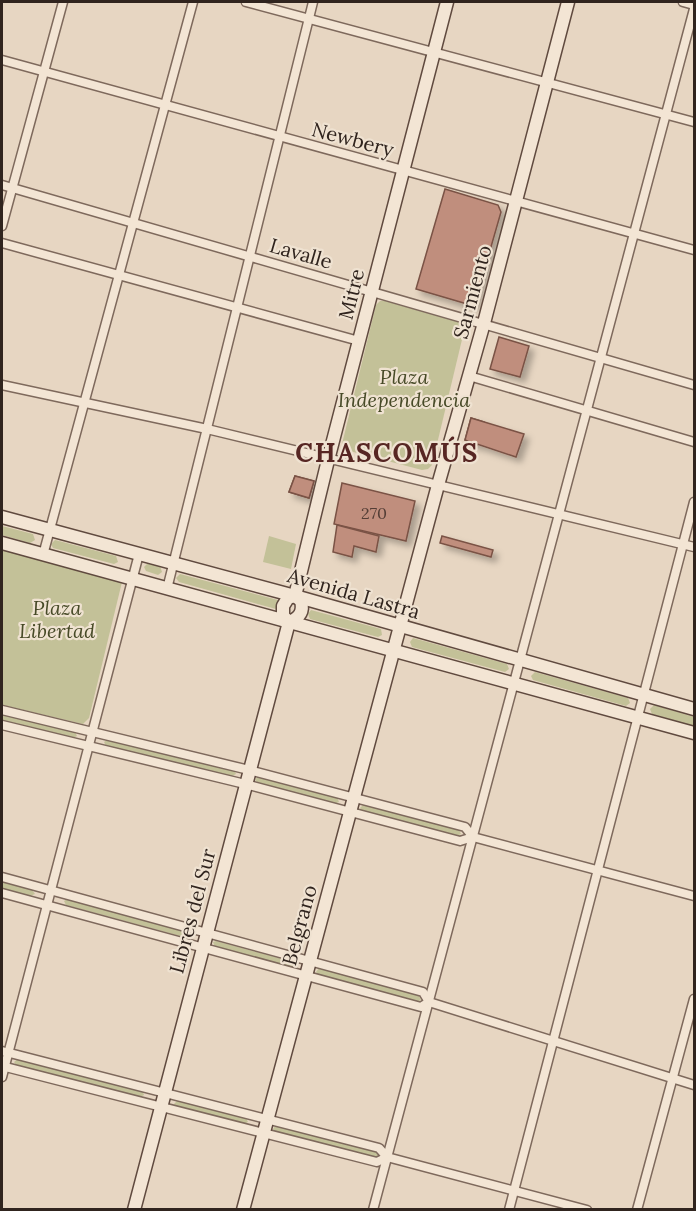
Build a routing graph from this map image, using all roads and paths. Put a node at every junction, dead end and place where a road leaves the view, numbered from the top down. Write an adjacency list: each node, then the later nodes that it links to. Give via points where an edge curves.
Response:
1 (63, 2): 12 (street)
2 (194, 2): 14 (street)
3 (246, 2): 9 (street)
4 (313, 2): 9 (street)
5 (447, 2): 10 (main road, Mitre)
6 (568, 2): 13 (main road, Sarmiento)
7 (683, 2): 8 (street)
8 (694, 7): 15 (street)
9 (309, 18): 10 (street); 17 (street)
10 (434, 52): 13 (street); 18 (main road, Mitre)
11 (2, 60): 12 (street, Newbery)
12 (44, 71): 14 (street, Newbery); 20 (street)
13 (547, 83): 15 (street); 21 (main road, Sarmiento)
14 (166, 104): 17 (street, Newbery); 22 (street)
15 (666, 115): 16 (street); 24 (street)
16 (694, 122)
17 (279, 135): 18 (street, Newbery); 27 (street)
18 (404, 170): 21 (street, Newbery); 29 (main road, Mitre)
19 (2, 185): 20 (street, Lavalle)
20 (12, 188): 22 (street, Lavalle); 23 (street)
21 (516, 201): 24 (street, Newbery); 31 (main road, Sarmiento)
22 (134, 222): 27 (street, Lavalle); 28 (street)
23 (2, 226)
24 (634, 233): 26 (street, Newbery); 33 (street)
25 (2, 243): 28 (street)
26 (694, 250)
27 (249, 256): 29 (street, Lavalle); 30 (street)
28 (120, 274): 30 (street); 37 (street)
29 (372, 291): 31 (street, Lavalle); 32 (main road, Mitre)
30 (237, 306): 32 (street); 39 (street)
31 (484, 323): 33 (street, Lavalle); 34 (main road, Sarmiento)
32 (359, 341): 41 (main road, Mitre)
33 (601, 357): 36 (street, Lavalle); 38 (street)
34 (469, 376): 38 (street); 42 (main road, Sarmiento)
35 (2, 385): 37 (street)
36 (694, 385)
37 (83, 402): 39 (street); 46 (street)
38 (587, 411): 40 (street); 44 (street)
39 (207, 429): 41 (street); 52 (street)
40 (694, 442)
41 (328, 459): 42 (street); 55 (main road, Mitre)
42 (438, 485): 44 (street); 57 (main road, Sarmiento)
43 (694, 502): 48 (street)
44 (559, 514): 48 (street); 59 (street)
45 (2, 517): 46 (main road, Avenida Lastra)
46 (50, 530): 50 (main road, Avenida Lastra); 51 (street)
47 (2, 543): 51 (main road)
48 (683, 544): 49 (street); 61 (street)
49 (694, 547)
50 (139, 554): 52 (main road, Avenida Lastra); 53 (street)
51 (43, 555): 53 (main road)
52 (174, 563): 54 (street); 55 (main road, Avenida Lastra)
53 (133, 579): 54 (main road); 66 (street)
54 (167, 589): 56 (main road)
55 (295, 596): 56 (main road, Mitre, via 283,606); 57 (main road, Avenida Lastra)
56 (289, 622): 58 (main road); 69 (main road, Libres del Sur)
57 (400, 626): 58 (main road, Sarmiento); 59 (main road, Avenida Lastra)
58 (393, 651): 60 (main road); 71 (main road, Belgrano)
59 (520, 660): 60 (street); 61 (main road, Avenida Lastra)
60 (514, 684): 64 (main road); 73 (street)
61 (644, 695): 62 (main road, Avenida Lastra); 64 (street)
62 (694, 709)
63 (2, 710): 66 (street)
64 (638, 718): 67 (main road); 74 (street)
65 (2, 725): 68 (street)
66 (92, 732): 68 (street); 69 (street)
67 (694, 733)
68 (88, 747): 70 (street); 76 (street)
69 (249, 770): 70 (main road, Libres del Sur); 71 (street)
70 (245, 784): 72 (street); 80 (main road, Libres del Sur)
71 (353, 797): 72 (main road, Belgrano); 73 (street, via 465,827)
72 (350, 812): 73 (street, via 460,841); 82 (main road, Belgrano)
73 (473, 837): 74 (street); 85 (street)
74 (598, 871): 78 (street); 86 (street)
75 (2, 877): 76 (street)
76 (51, 891): 79 (street); 80 (street)
77 (2, 893): 79 (street)
78 (694, 897)
79 (47, 905): 81 (street); 87 (street)
80 (206, 933): 81 (main road, Libres del Sur); 82 (street)
81 (203, 947): 83 (street); 92 (main road, Libres del Sur)
82 (310, 961): 83 (main road, Belgrano); 85 (street, via 423,992)
83 (306, 976): 85 (street, via 421,1007); 94 (main road, Belgrano)
84 (694, 999): 90 (street)
85 (429, 1002): 86 (street); 96 (street)
86 (554, 1041): 90 (street); 97 (street)
87 (5, 1052): 88 (street); 92 (street)
88 (3, 1066): 89 (street); 93 (street)
89 (2, 1077)
90 (674, 1079): 91 (street); 103 (street)
91 (694, 1085)
92 (165, 1093): 93 (main road, Libres del Sur); 94 (street)
93 (161, 1107): 95 (street); 98 (main road, Libres del Sur)
94 (267, 1119): 95 (main road, Belgrano); 96 (street, via 379,1148)
95 (264, 1133): 96 (street, via 377,1162); 99 (main road, Belgrano)
96 (387, 1157): 97 (street); 100 (street)
97 (514, 1191): 101 (street); 102 (street)
98 (134, 1209)
99 (243, 1209)
100 (373, 1209)
101 (509, 1209)
102 (587, 1209)
103 (637, 1209)

